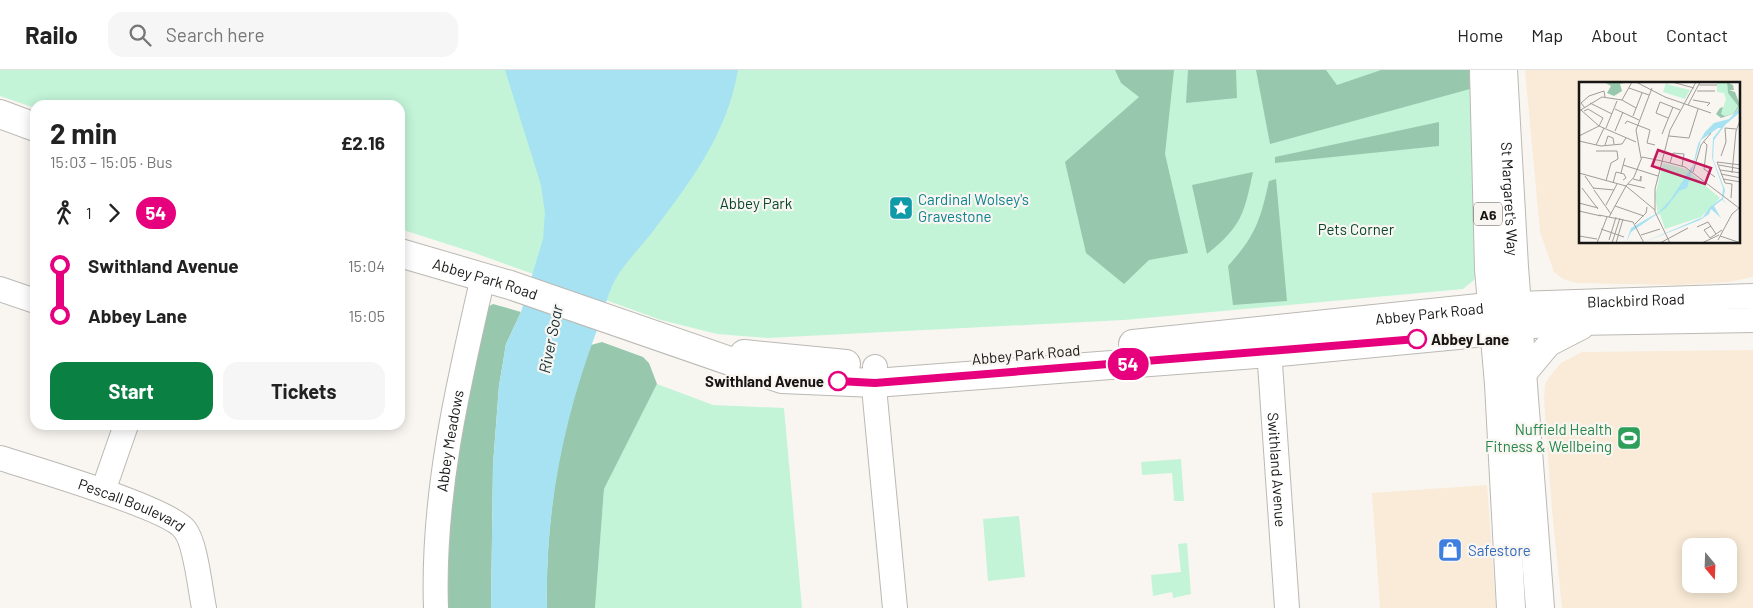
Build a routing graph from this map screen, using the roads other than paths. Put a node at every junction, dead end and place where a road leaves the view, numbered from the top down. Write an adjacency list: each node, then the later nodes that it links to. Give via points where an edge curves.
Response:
1 (1484, 70): 12 (main road, St Margaret's Way / A6, via 1489,269)
2 (1503, 70): 12 (main road, St Margaret's Way / A6)
3 (0, 114): 4 (main road)
4 (30, 125)
5 (0, 130): 6 (main road)
6 (30, 140)
7 (405, 254): 8 (main road, Abbey Park Road)
8 (483, 277): 17 (main road, Abbey Park Road, via 683,346); 22 (street, Abbey Meadows, via 445,457 438,527)
9 (0, 289): 11 (street)
10 (1753, 296): 12 (street, Blackbird Road)
11 (30, 299)
12 (1506, 317): 14 (street, Blackbird Road); 15 (main road, Abbey Park Road); 16 (main road, A6); 25 (main road, A6)
13 (1753, 320): 14 (street, Blackbird Road)
14 (1588, 323): 16 (street, via 1549,344)
15 (1268, 342): 17 (main road, Abbey Park Road); 24 (street, Swithland Avenue)
16 (1524, 374): 26 (main road, A6)
17 (875, 375): 23 (street)
18 (124, 430): 20 (street)
19 (0, 458): 20 (street, Pescall Boulevard)
20 (103, 491): 21 (street, Pescall Boulevard, via 173,519 185,529)
21 (204, 608)
22 (436, 608)
23 (895, 608)
24 (1287, 608)
25 (1511, 608)
26 (1540, 608)

